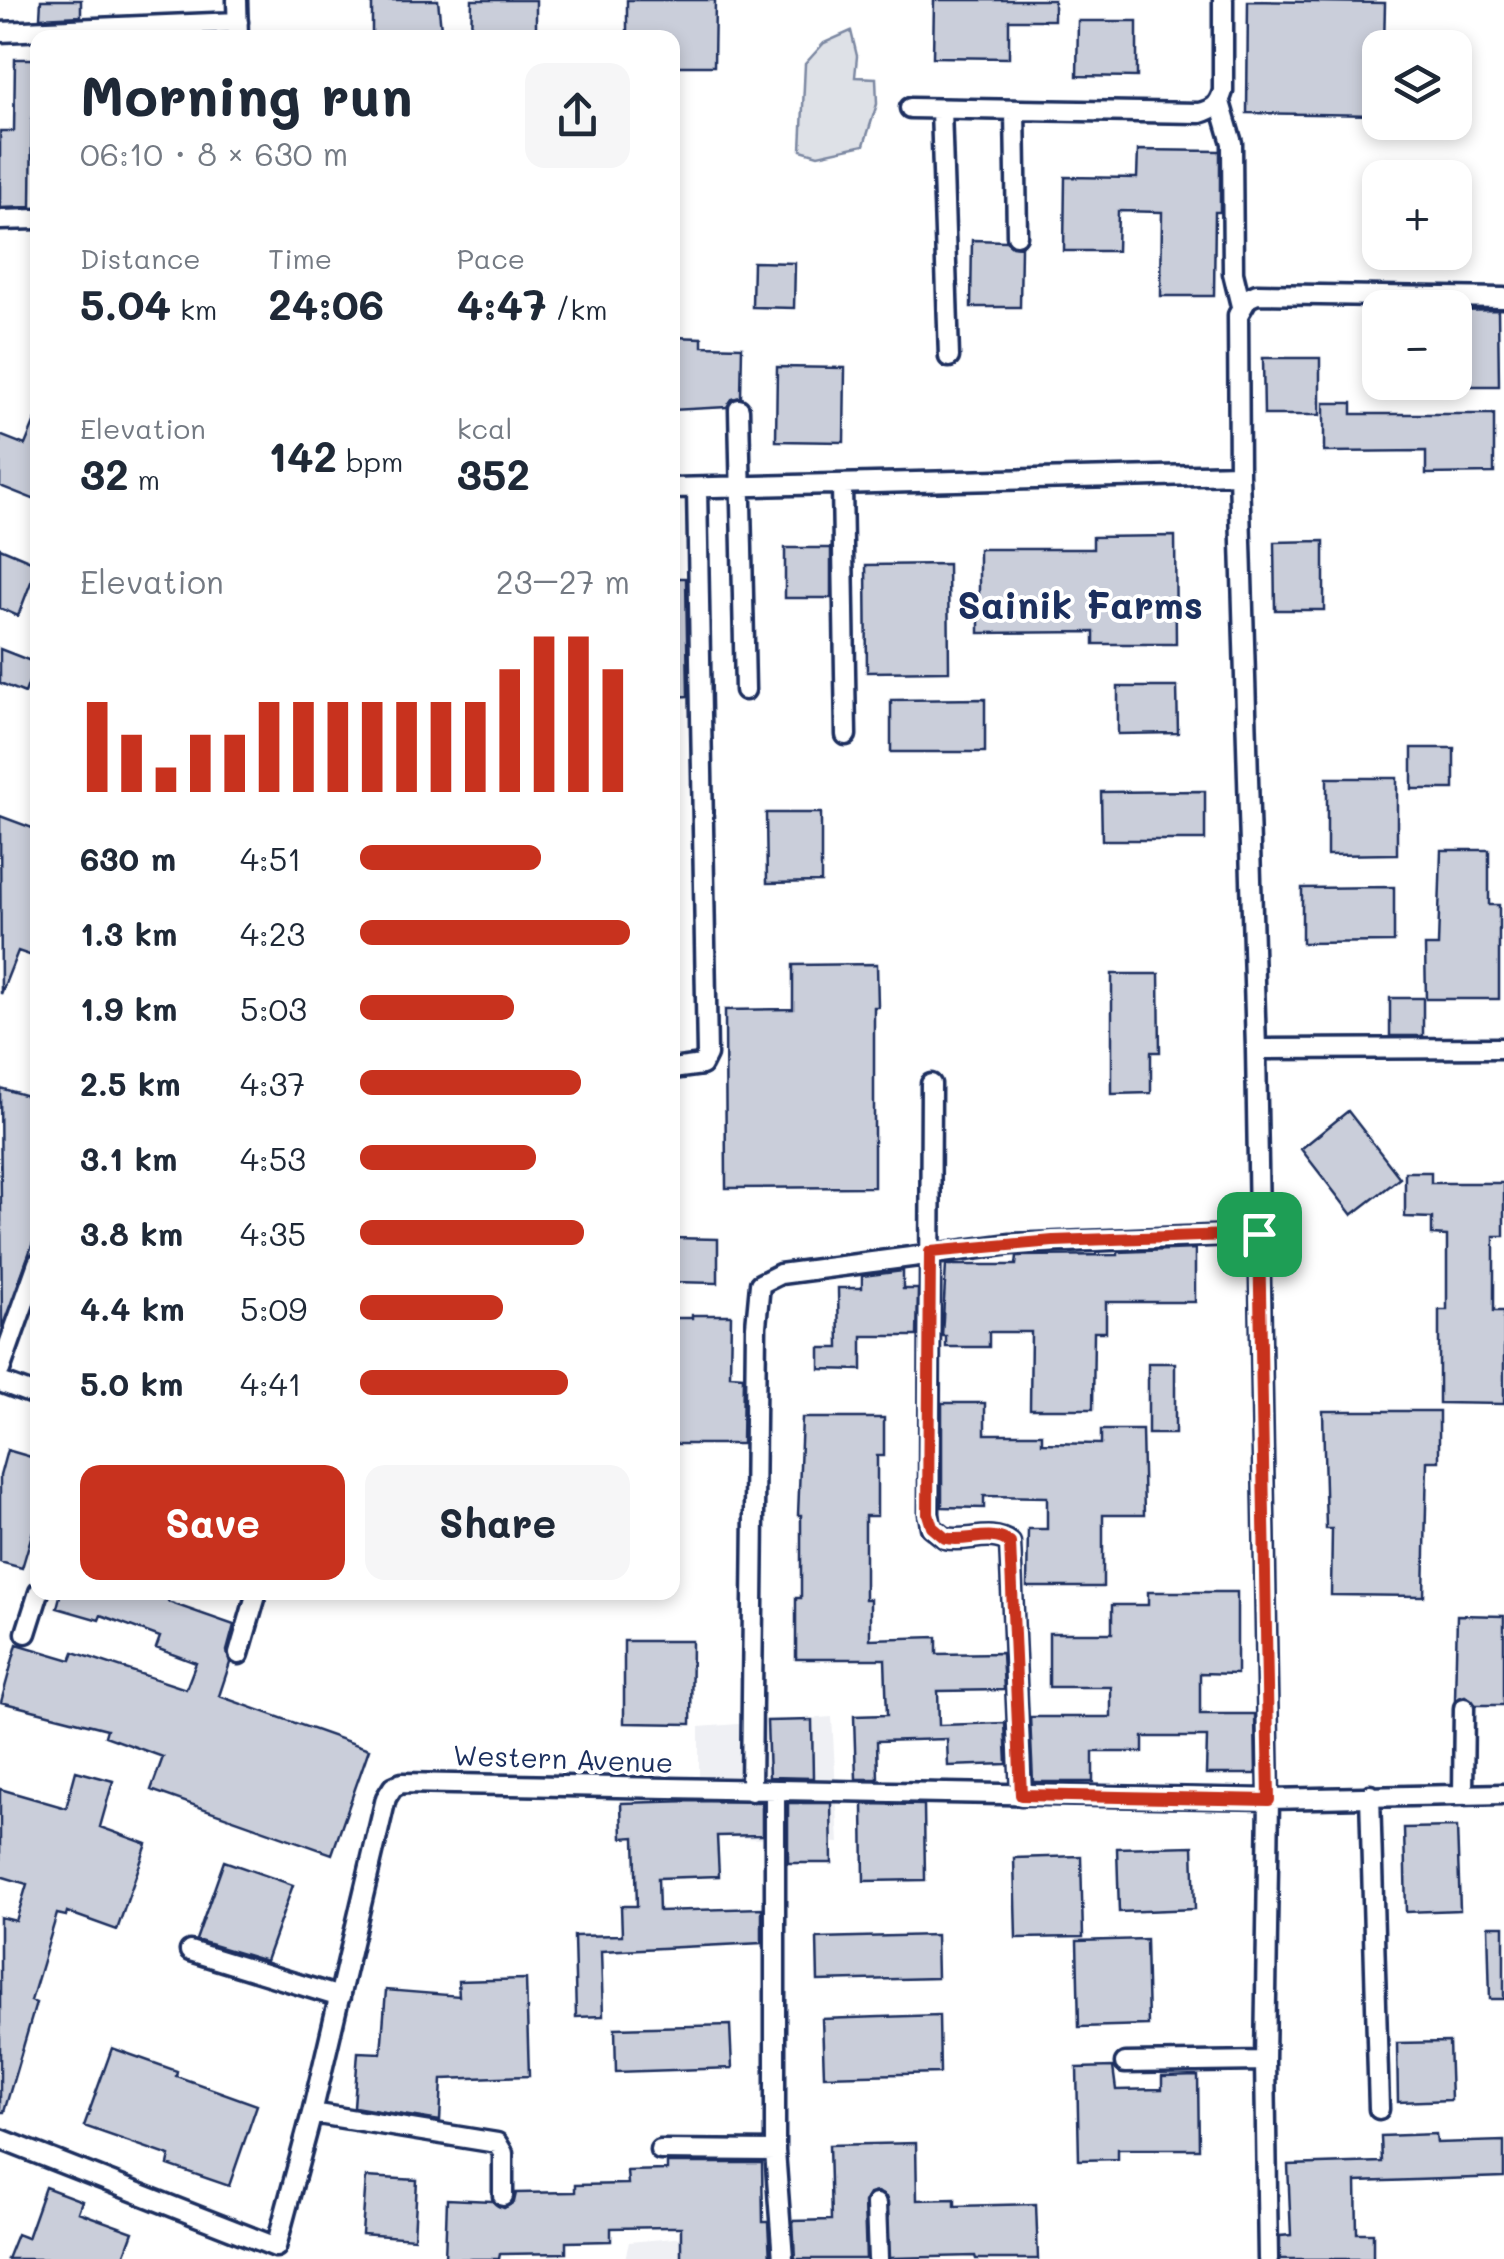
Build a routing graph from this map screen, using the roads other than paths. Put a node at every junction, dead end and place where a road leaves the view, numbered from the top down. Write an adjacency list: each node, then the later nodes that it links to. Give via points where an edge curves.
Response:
1 (237, 0): 3 (street)
2 (1224, 0): 6 (street)
3 (238, 30)
4 (0, 32): 5 (street)
5 (30, 32)
6 (1220, 102): 9 (street, via 1200,113); 14 (street, via 1232,143 1234,273)
7 (910, 108): 8 (street)
8 (941, 109): 9 (street); 15 (street)
9 (1015, 110): 12 (street)
10 (30, 218): 11 (street)
11 (0, 220)
12 (1018, 235)
13 (1504, 298): 14 (street, via 1257,294)
14 (1241, 306): 17 (street)
15 (949, 357)
16 (740, 409): 19 (street)
17 (1239, 474): 18 (street); 25 (street)
18 (842, 484): 19 (street); 23 (street)
19 (742, 486): 21 (street); 22 (street)
20 (680, 488): 21 (street)
21 (697, 488): 26 (street, via 707,1055 702,1065)
22 (745, 690)
23 (846, 735)
24 (1504, 1048): 25 (street)
25 (1256, 1049): 28 (street)
26 (680, 1067)
27 (931, 1084): 29 (street)
28 (1259, 1234): 29 (street); 45 (street)
29 (930, 1252): 39 (street, via 780,1274 760,1284); 43 (street, via 928,1514 945,1538 993,1536 1010,1543)
30 (30, 1286): 31 (street)
31 (0, 1370)
32 (0, 1382): 33 (street)
33 (30, 1393)
34 (36, 1600): 36 (street)
35 (254, 1600): 37 (street)
36 (26, 1633)
37 (240, 1654)
38 (1464, 1708): 41 (street)
39 (750, 1791): 40 (street, Western Avenue); 47 (street, Western Avenue, via 414,1781 393,1788)
40 (775, 1791): 43 (street, Western Avenue); 54 (street)
41 (1462, 1794): 42 (street, Western Avenue); 44 (street, Western Avenue)
42 (1504, 1794)
43 (1021, 1795): 45 (street, Western Avenue)
44 (1370, 1795): 45 (street, Western Avenue); 50 (street)
45 (1269, 1800): 48 (street)
46 (190, 1951): 47 (street)
47 (340, 1997): 51 (street, Western Avenue)
48 (1265, 2061): 49 (street); 60 (street)
49 (1124, 2063)
50 (1379, 2110)
51 (312, 2113): 55 (street, via 497,2143 504,2153); 57 (street, Western Avenue)
52 (0, 2140): 57 (street, Western Avenue)
53 (660, 2150): 54 (street)
54 (775, 2151): 58 (street)
55 (504, 2196)
56 (876, 2204): 59 (street)
57 (274, 2253)
58 (784, 2259)
59 (878, 2259)
60 (1268, 2259)

